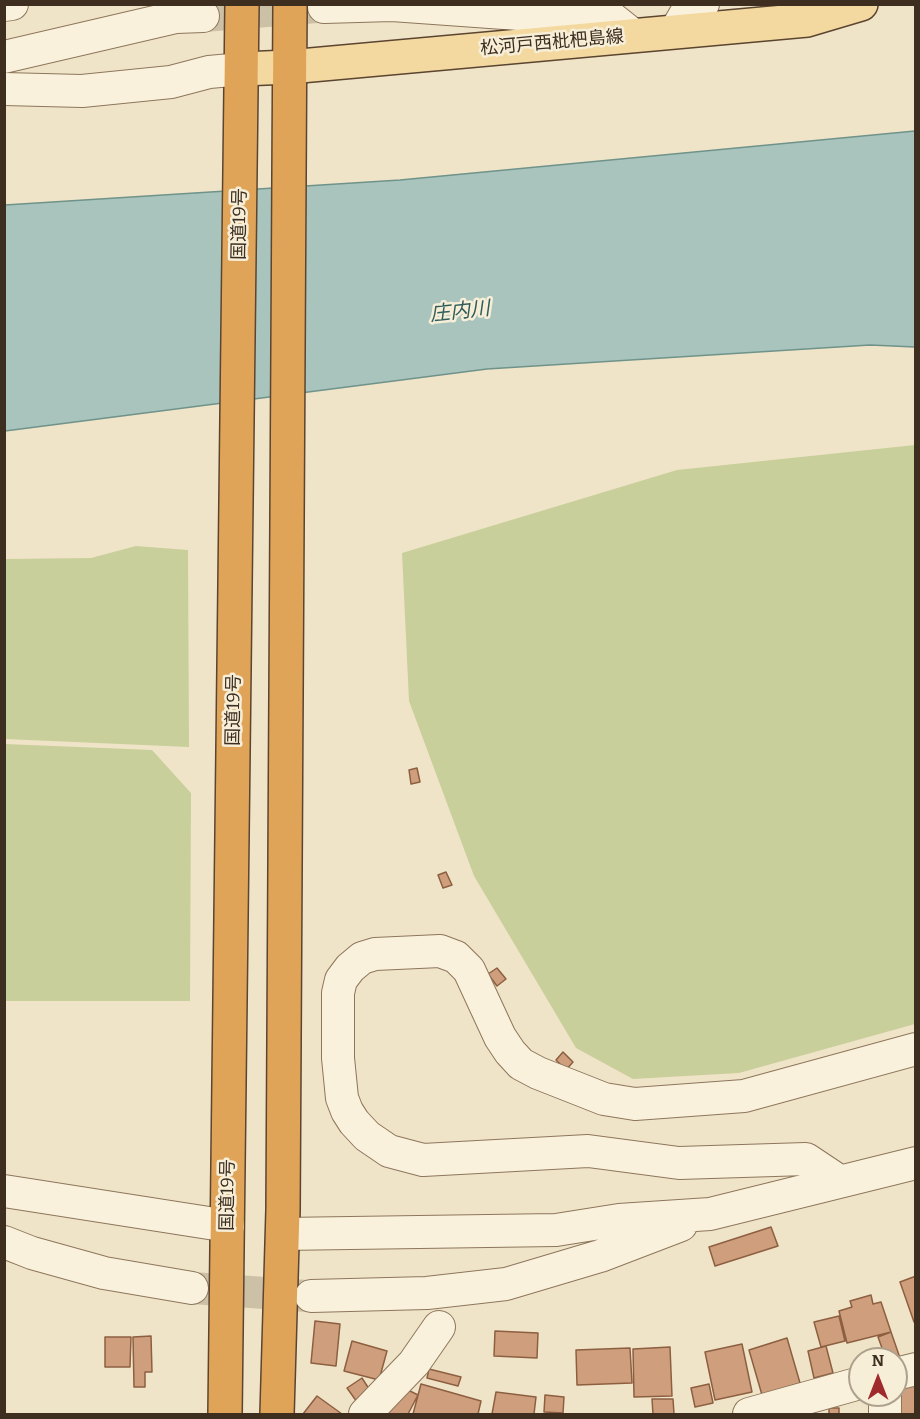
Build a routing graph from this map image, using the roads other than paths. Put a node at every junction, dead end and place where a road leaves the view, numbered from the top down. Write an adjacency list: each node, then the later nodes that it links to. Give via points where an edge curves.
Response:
1 (12, 4): 6 (street)
2 (242, 4): 12 (highway, 国道19号)
3 (290, 4): 13 (highway)
4 (703, 4): 9 (street, via 686,13)
5 (861, 4): 9 (main road, 松河戸西枇杷島線, via 807,20)
6 (4, 5)
7 (324, 7): 10 (street, via 392,5 532,15 608,15)
8 (203, 16): 11 (street, via 176,18)
9 (675, 32): 10 (main road, 松河戸西枇杷島線)
10 (633, 35): 13 (main road, 松河戸西枇杷島線)
11 (4, 57)
12 (242, 75): 13 (main road, 松河戸西枇杷島線); 14 (street, via 209,72 171,82 82,91); 20 (highway, 国道19号)
13 (289, 75): 21 (highway)
14 (4, 88)
15 (915, 1049): 17 (street, via 744,1096 635,1104 604,1099 521,1064 500,1037 469,970 456,957 440,951 375,954 362,958 341,980 338,1058 342,1098 354,1122 389,1151 423,1160 588,1151 679,1163 806,1160)
16 (915, 1163): 17 (street)
17 (838, 1181): 19 (street)
18 (4, 1191): 20 (street)
19 (710, 1214): 21 (street, via 619,1220 556,1230); 24 (street, via 600,1256 506,1284 427,1293)
20 (228, 1217): 27 (highway, 国道19号)
21 (282, 1222): 28 (highway)
22 (4, 1242): 23 (street, via 104,1273)
23 (192, 1288)
24 (311, 1296)
25 (439, 1327): 29 (street, via 414,1363)
26 (848, 1386): 30 (street)
27 (225, 1414)
28 (277, 1414)
29 (365, 1414)
30 (749, 1414)

